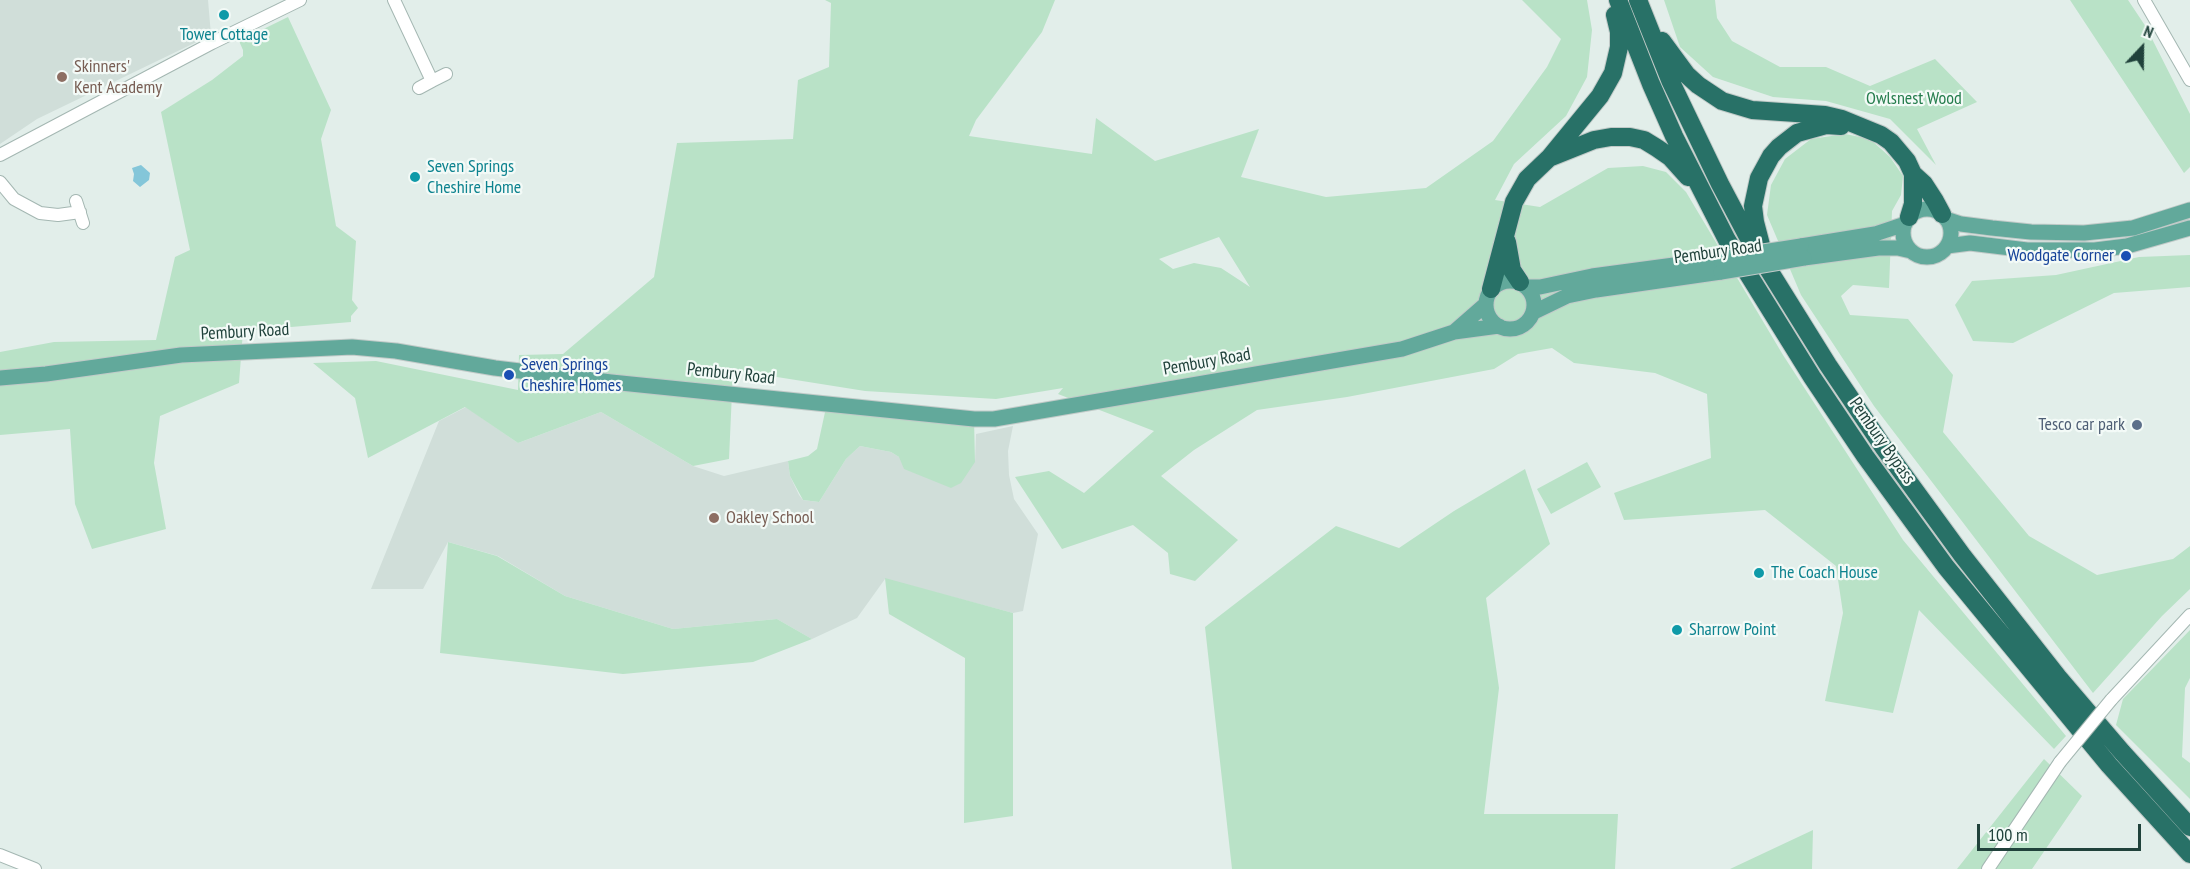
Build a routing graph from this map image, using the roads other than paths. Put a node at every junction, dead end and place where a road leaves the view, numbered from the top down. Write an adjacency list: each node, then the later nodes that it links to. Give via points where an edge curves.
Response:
1 (300, 0): 6 (street)
2 (393, 0): 10 (street)
3 (1613, 0): 14 (highway, via 1619,47 1613,73 1600,96)
4 (1618, 0): 17 (highway, Pembury Bypass, via 1656,94)
5 (2144, 0): 9 (street)
6 (272, 6): 13 (street)
7 (1640, 6): 12 (highway, via 1687,75 1722,100 1752,110 1825,115); 28 (highway, Pembury Bypass, via 1692,128)
8 (446, 74): 10 (street)
9 (2190, 80)
10 (432, 81): 11 (street)
11 (419, 88)
12 (1858, 125): 15 (highway, via 1891,142); 28 (highway, via 1826,125 1797,133 1779,147 1765,167 1753,206 1758,236)
13 (0, 155)
14 (1549, 158): 17 (highway, via 1594,140 1630,136 1664,152); 23 (highway, via 1514,202)
15 (1913, 174): 20 (highway, via 1924,184); 21 (highway, via 1913,204)
16 (0, 182): 19 (street, via 14,199 40,213)
17 (1702, 191): 37 (highway, Pembury Bypass, via 1727,240 1812,377 1946,567 2103,758)
18 (2190, 210): 20 (main road, via 2133,228 2084,233 1992,228 1961,224)
19 (80, 212)
20 (1944, 217): 21 (main road, via 1934,210 1925,210); 24 (main road, via 1951,232)
21 (1907, 221): 25 (main road, via 1904,239); 26 (main road, Pembury Road, via 1875,234)
22 (2190, 228): 24 (main road, via 2127,246 2095,250 2027,250 1970,243)
23 (1506, 232): 29 (highway, via 1512,270); 30 (highway)
24 (1947, 246): 25 (main road, via 1929,257)
25 (1911, 251): 26 (main road, Pembury Road, via 1878,248)
26 (1803, 252): 27 (main road, Pembury Road, bridge)
27 (1720, 265): 29 (main road, Pembury Road, via 1602,274 1549,286); 31 (main road, Pembury Road, via 1567,296)
28 (1774, 279): 36 (highway, Pembury Bypass, via 1827,365 1962,555 2058,677)
29 (1523, 285): 30 (main road, via 1504,281); 31 (main road, via 1534,299)
30 (1489, 297): 32 (main road, via 1489,317); 33 (main road, Pembury Road)
31 (1534, 312): 32 (main road, via 1516,328)
32 (1499, 326): 33 (main road, Pembury Road)
33 (1454, 332): 34 (main road, Pembury Road, via 1402,349 994,419 611,382 352,347 181,355)
34 (0, 378)
35 (2190, 615): 40 (street, bridge, via 2110,700 2060,762)
36 (2190, 827)
37 (2190, 854)
38 (0, 855): 39 (street)
39 (35, 869)
40 (1988, 869)

